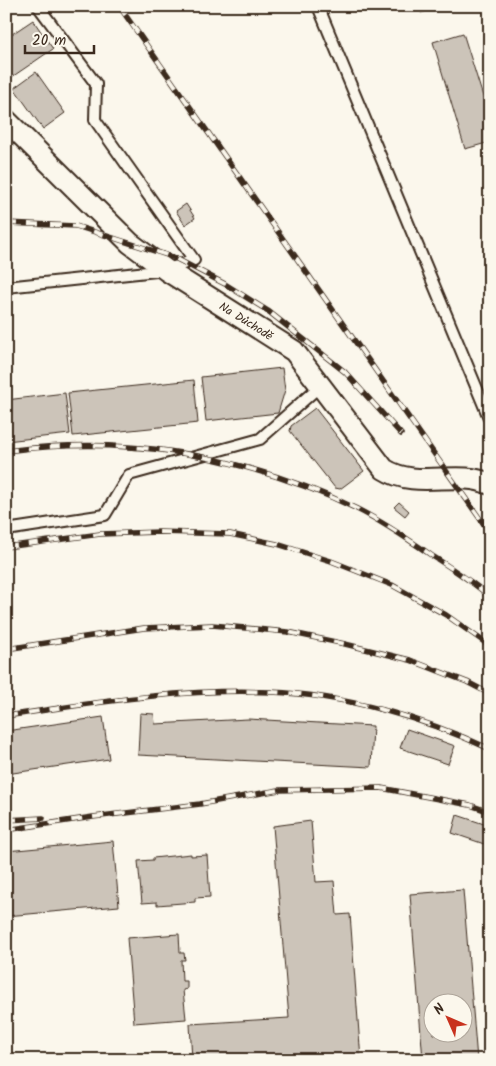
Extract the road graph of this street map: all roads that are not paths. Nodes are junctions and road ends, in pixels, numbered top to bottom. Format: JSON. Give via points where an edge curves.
{"nodes":[{"id":1,"x":38,"y":6,"type":"edge"},
{"id":2,"x":318,"y":6,"type":"edge"},
{"id":3,"x":6,"y":120,"type":"edge"},
{"id":4,"x":166,"y":270,"type":"junction"},
{"id":5,"x":6,"y":287,"type":"edge"},
{"id":6,"x":321,"y":385,"type":"junction"},
{"id":7,"x":490,"y":420,"type":"edge"},
{"id":8,"x":490,"y":484,"type":"edge"},
{"id":9,"x":6,"y":530,"type":"edge"}],
"edges":[{"from":1,"to":4,"type":"lane","via":[[96,84],[96,120],[194,260]]},
{"from":2,"to":7,"type":"lane"},
{"from":3,"to":4,"type":"street","name":"Na Důchodě","via":[[130,243]]},
{"from":4,"to":5,"type":"lane"},
{"from":4,"to":6,"type":"street","name":"Na Důchodě","via":[[294,352]]},
{"from":6,"to":8,"type":"street","name":"Na Důchodě","via":[[376,461],[390,473],[418,480],[473,479]]},
{"from":6,"to":9,"type":"lane","via":[[260,439],[129,475],[105,515]]}]}
